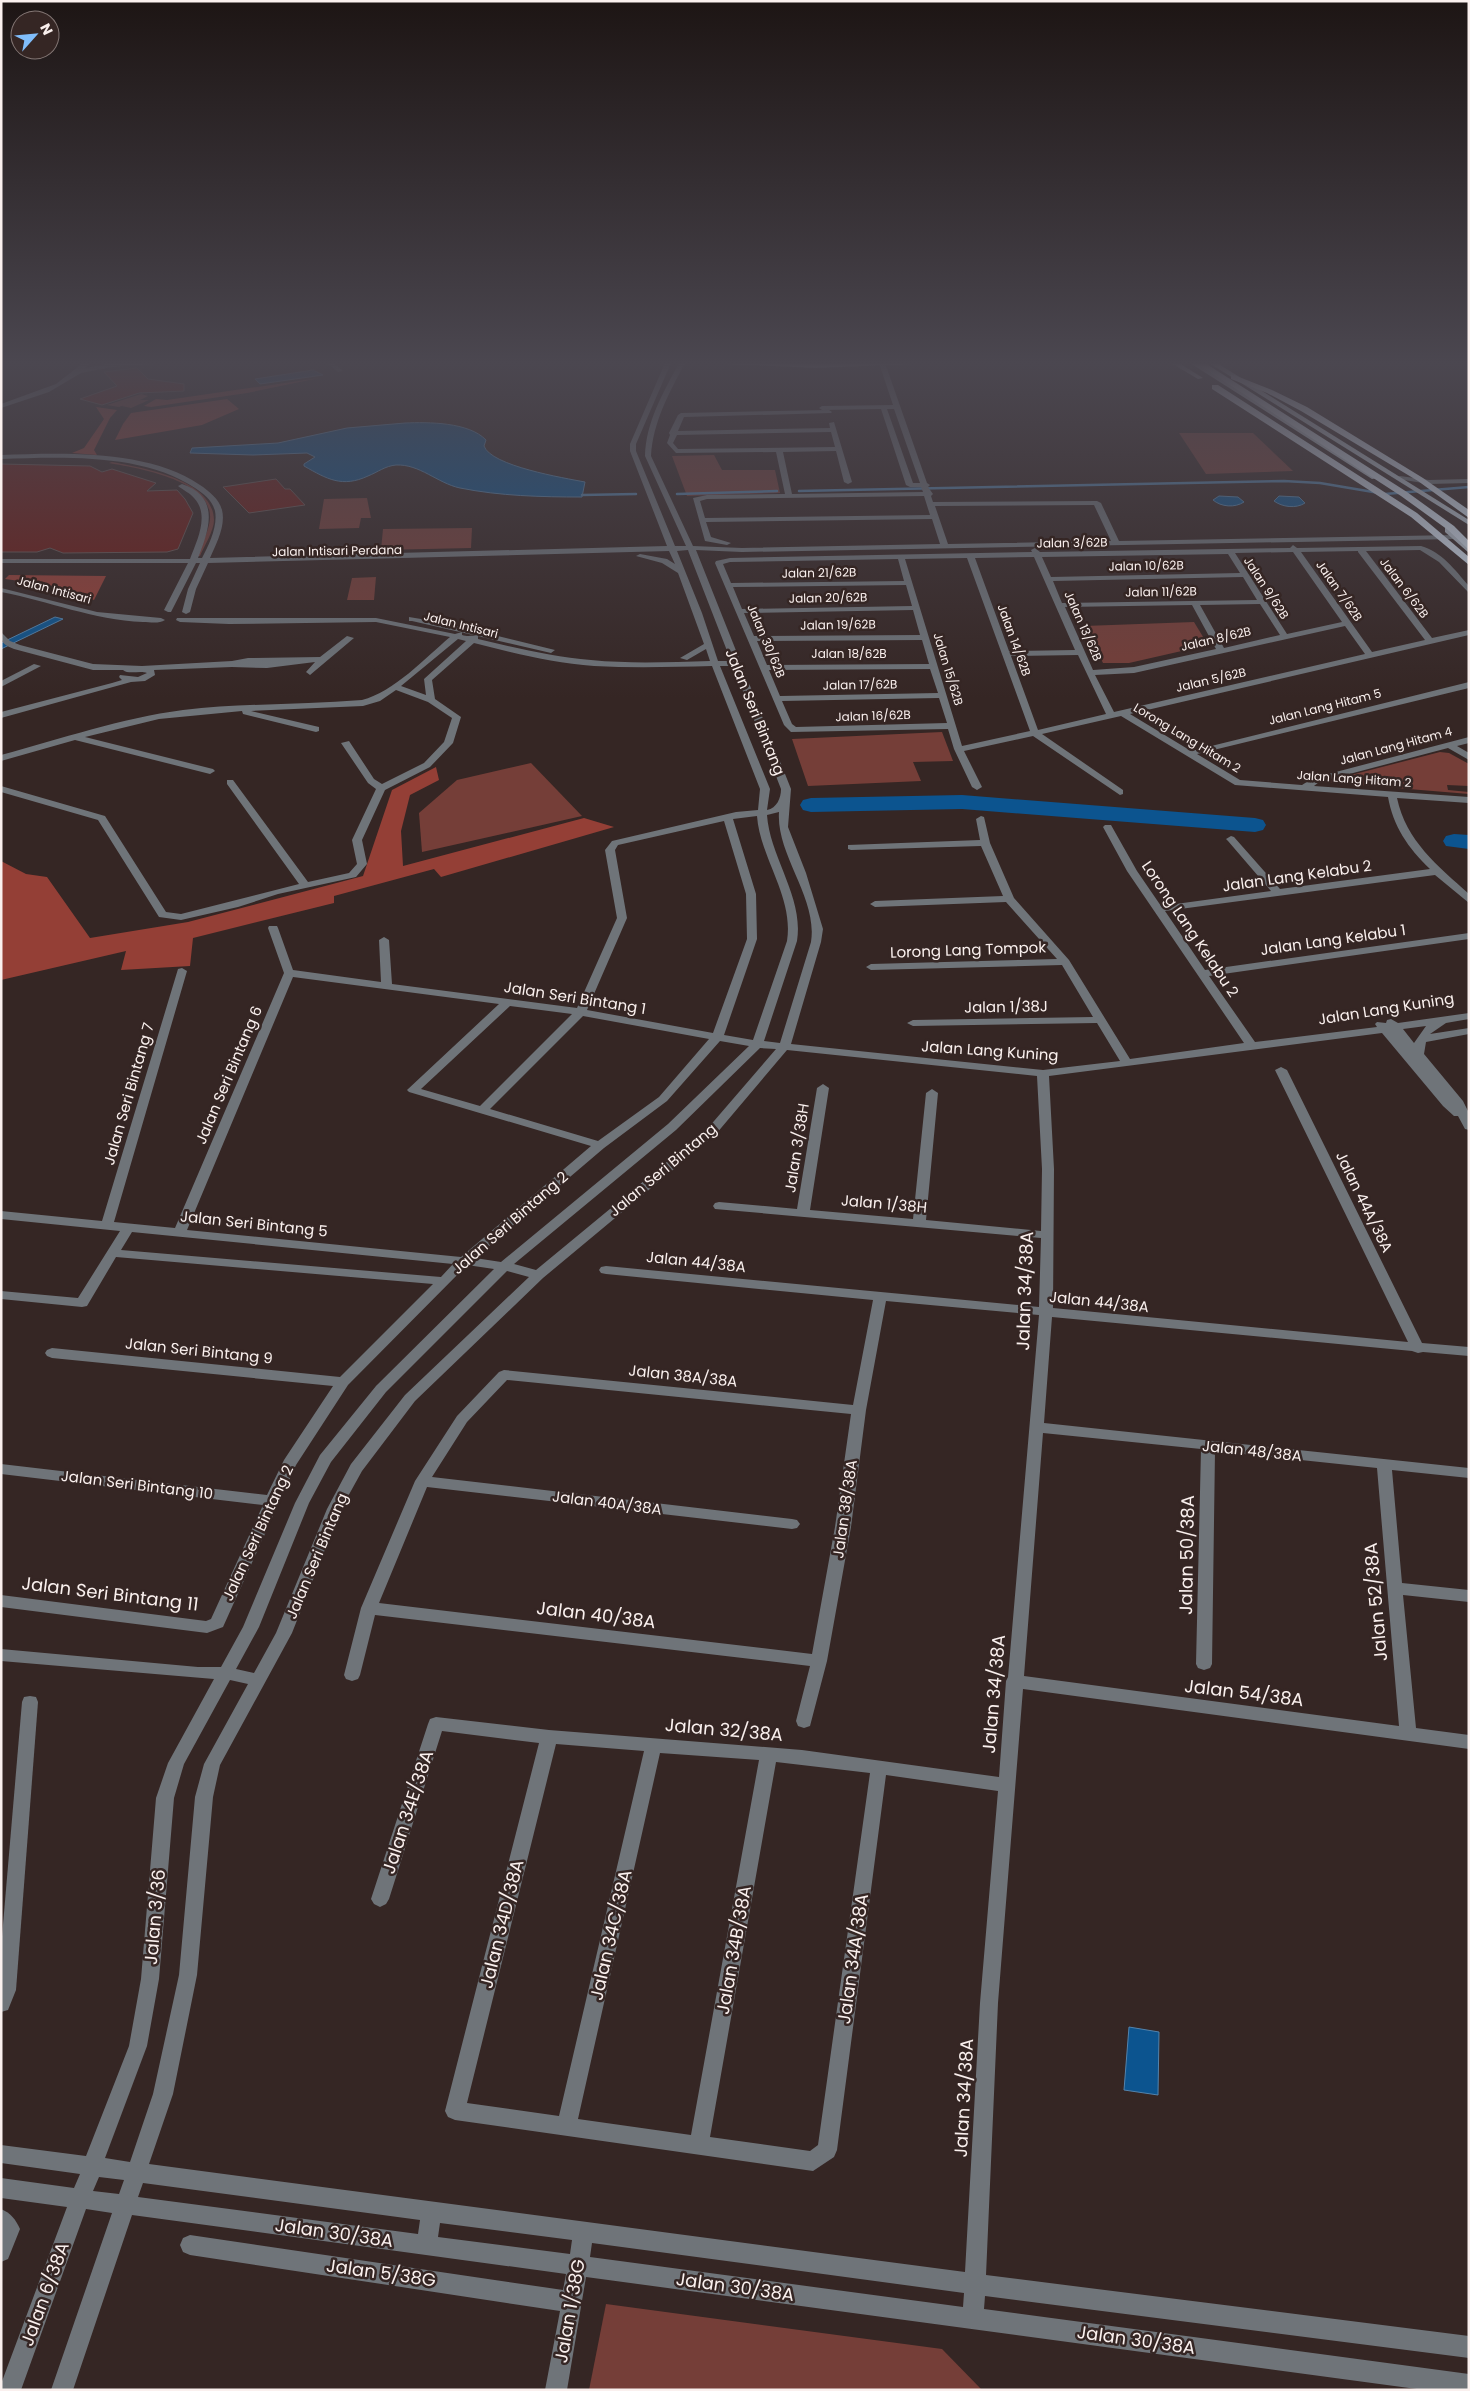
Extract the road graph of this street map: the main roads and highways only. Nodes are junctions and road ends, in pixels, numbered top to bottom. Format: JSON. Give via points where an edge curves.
{"nodes":[{"id":1,"x":1350,"y":475,"type":"edge"},
{"id":2,"x":1368,"y":475,"type":"edge"},
{"id":3,"x":1374,"y":475,"type":"edge"},
{"id":4,"x":1385,"y":475,"type":"edge"},
{"id":5,"x":1394,"y":475,"type":"edge"},
{"id":6,"x":1411,"y":475,"type":"edge"},
{"id":7,"x":1440,"y":504,"type":"junction"},
{"id":8,"x":1469,"y":515,"type":"edge"},
{"id":9,"x":1469,"y":523,"type":"edge"},
{"id":10,"x":1469,"y":530,"type":"edge"},
{"id":11,"x":1469,"y":537,"type":"edge"},
{"id":12,"x":1456,"y":538,"type":"junction"},
{"id":13,"x":1469,"y":546,"type":"edge"},
{"id":14,"x":1469,"y":551,"type":"edge"},
{"id":15,"x":1469,"y":562,"type":"edge"}],
"edges":[{"from":1,"to":15,"type":"highway","via":[[1414,515]]},
{"from":2,"to":12,"type":"main road","via":[[1438,520]]},
{"from":3,"to":13,"type":"highway","via":[[1451,528]]},
{"from":4,"to":10,"type":"highway"},
{"from":5,"to":7,"type":"main road"},
{"from":6,"to":8,"type":"highway"},
{"from":7,"to":9,"type":"main road"},
{"from":7,"to":10,"type":"main road"},
{"from":11,"to":12,"type":"main road"},
{"from":12,"to":14,"type":"main road"}]}
